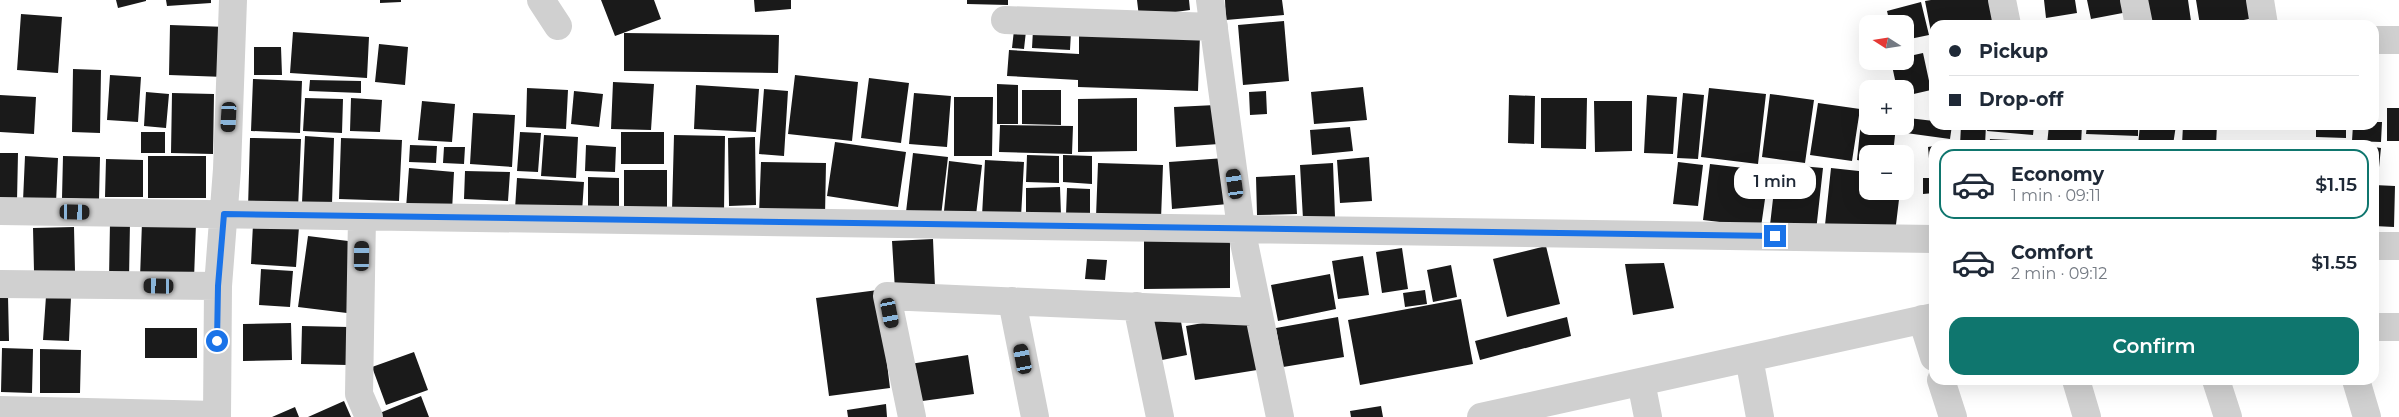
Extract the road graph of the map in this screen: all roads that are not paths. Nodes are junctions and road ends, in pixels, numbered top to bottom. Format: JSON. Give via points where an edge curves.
{"nodes":[{"id":1,"x":233,"y":0,"type":"edge"},
{"id":2,"x":541,"y":0,"type":"edge"},
{"id":3,"x":1210,"y":0,"type":"edge"},
{"id":4,"x":2002,"y":0,"type":"edge"},
{"id":5,"x":2134,"y":0,"type":"edge"},
{"id":6,"x":2260,"y":0,"type":"edge"},
{"id":7,"x":1005,"y":20,"type":"dead end"},
{"id":8,"x":2006,"y":20,"type":"edge"},
{"id":9,"x":2138,"y":20,"type":"edge"},
{"id":10,"x":2263,"y":20,"type":"edge"},
{"id":11,"x":558,"y":26,"type":"dead end"},
{"id":12,"x":1214,"y":27,"type":"junction"},
{"id":13,"x":2379,"y":40,"type":"edge"},
{"id":14,"x":2399,"y":40,"type":"edge"},
{"id":15,"x":0,"y":211,"type":"edge"},
{"id":16,"x":224,"y":214,"type":"junction"},
{"id":17,"x":362,"y":217,"type":"junction"},
{"id":18,"x":1240,"y":228,"type":"junction"},
{"id":19,"x":1929,"y":239,"type":"edge"},
{"id":20,"x":2379,"y":246,"type":"edge"},
{"id":21,"x":2399,"y":246,"type":"edge"},
{"id":22,"x":0,"y":284,"type":"edge"},
{"id":23,"x":218,"y":286,"type":"junction"},
{"id":24,"x":1012,"y":301,"type":"junction"},
{"id":25,"x":1137,"y":306,"type":"junction"},
{"id":26,"x":1258,"y":312,"type":"junction"},
{"id":27,"x":1928,"y":318,"type":"edge"},
{"id":28,"x":2379,"y":327,"type":"edge"},
{"id":29,"x":2399,"y":327,"type":"edge"},
{"id":30,"x":1749,"y":358,"type":"junction"},
{"id":31,"x":1641,"y":382,"type":"junction"},
{"id":32,"x":1943,"y":385,"type":"edge"},
{"id":33,"x":2077,"y":385,"type":"edge"},
{"id":34,"x":2218,"y":385,"type":"edge"},
{"id":35,"x":2357,"y":385,"type":"edge"},
{"id":36,"x":0,"y":410,"type":"edge"},
{"id":37,"x":1532,"y":411,"type":"edge"},
{"id":38,"x":78,"y":414,"type":"edge"},
{"id":39,"x":216,"y":416,"type":"edge"},
{"id":40,"x":369,"y":417,"type":"edge"},
{"id":41,"x":912,"y":417,"type":"edge"},
{"id":42,"x":1035,"y":417,"type":"edge"},
{"id":43,"x":1160,"y":417,"type":"edge"},
{"id":44,"x":1280,"y":417,"type":"edge"},
{"id":45,"x":1481,"y":417,"type":"edge"},
{"id":46,"x":1648,"y":417,"type":"edge"},
{"id":47,"x":1760,"y":417,"type":"edge"},
{"id":48,"x":1953,"y":417,"type":"edge"},
{"id":49,"x":2087,"y":417,"type":"edge"},
{"id":50,"x":2228,"y":417,"type":"edge"},
{"id":51,"x":2367,"y":417,"type":"edge"}],
"edges":[{"from":1,"to":16,"type":"street"},
{"from":2,"to":11,"type":"street"},
{"from":3,"to":12,"type":"street"},
{"from":4,"to":8,"type":"street"},
{"from":5,"to":9,"type":"street"},
{"from":6,"to":10,"type":"street"},
{"from":7,"to":12,"type":"street"},
{"from":12,"to":18,"type":"street"},
{"from":13,"to":14,"type":"street"},
{"from":15,"to":16,"type":"street"},
{"from":16,"to":17,"type":"street"},
{"from":16,"to":23,"type":"street"},
{"from":17,"to":18,"type":"street"},
{"from":17,"to":40,"type":"street","via":[[360,394]]},
{"from":18,"to":19,"type":"street"},
{"from":18,"to":26,"type":"street"},
{"from":20,"to":21,"type":"street"},
{"from":22,"to":23,"type":"street"},
{"from":23,"to":39,"type":"street"},
{"from":24,"to":25,"type":"street"},
{"from":24,"to":41,"type":"street","via":[[887,296]]},
{"from":24,"to":42,"type":"street"},
{"from":25,"to":26,"type":"street"},
{"from":25,"to":43,"type":"street"},
{"from":26,"to":44,"type":"street"},
{"from":27,"to":30,"type":"street"},
{"from":28,"to":29,"type":"street"},
{"from":30,"to":31,"type":"street"},
{"from":30,"to":47,"type":"street"},
{"from":31,"to":37,"type":"street"},
{"from":31,"to":46,"type":"street"},
{"from":32,"to":48,"type":"street"},
{"from":33,"to":49,"type":"street"},
{"from":34,"to":50,"type":"street"},
{"from":35,"to":51,"type":"street"},
{"from":36,"to":38,"type":"street"},
{"from":37,"to":45,"type":"street"},
{"from":38,"to":39,"type":"street"}]}
